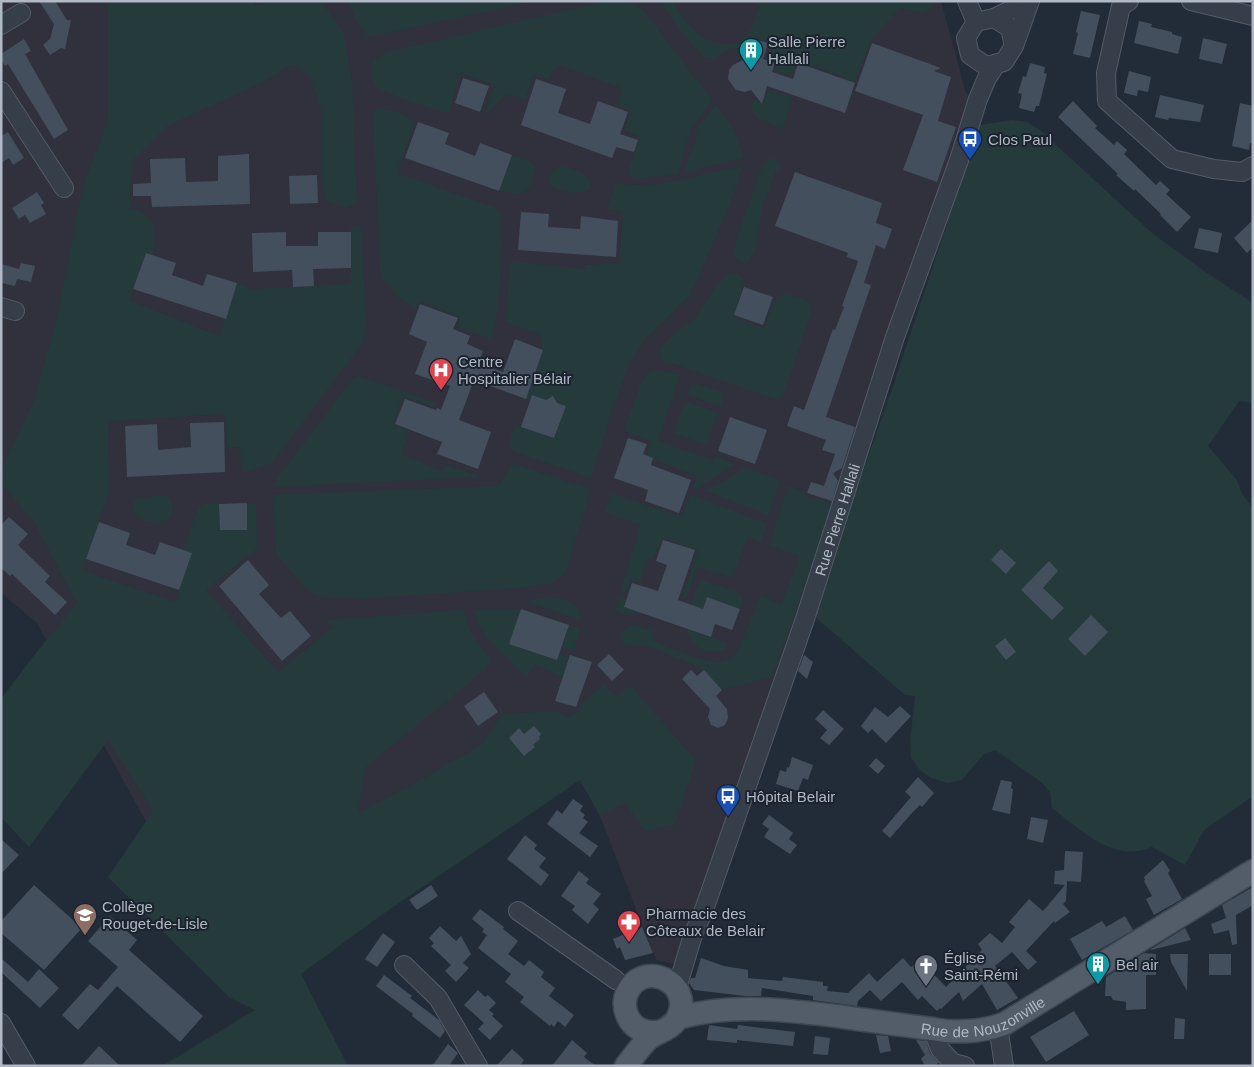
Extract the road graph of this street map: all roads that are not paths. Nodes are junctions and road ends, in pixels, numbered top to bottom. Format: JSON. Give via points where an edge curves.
{"nodes":[{"id":1,"x":966,"y":1,"type":"edge"},
{"id":2,"x":1030,"y":1,"type":"edge"},
{"id":3,"x":1129,"y":1,"type":"edge"},
{"id":4,"x":1191,"y":1,"type":"edge"},
{"id":5,"x":21,"y":13,"type":"dead end"},
{"id":6,"x":1253,"y":16,"type":"edge"},
{"id":7,"x":994,"y":18,"type":"junction"},
{"id":8,"x":976,"y":22,"type":"junction"},
{"id":9,"x":1,"y":25,"type":"edge"},
{"id":10,"x":1014,"y":46,"type":"junction"},
{"id":11,"x":970,"y":56,"type":"junction"},
{"id":12,"x":997,"y":63,"type":"junction"},
{"id":13,"x":1,"y":91,"type":"edge"},
{"id":14,"x":978,"y":99,"type":"junction"},
{"id":15,"x":6,"y":111,"type":"edge"},
{"id":16,"x":1253,"y":166,"type":"edge"},
{"id":17,"x":64,"y":188,"type":"dead end"},
{"id":18,"x":1253,"y":872,"type":"edge"},
{"id":19,"x":518,"y":911,"type":"dead end"},
{"id":20,"x":692,"y":938,"type":"junction"},
{"id":21,"x":404,"y":965,"type":"dead end"},
{"id":22,"x":636,"y":979,"type":"junction"},
{"id":23,"x":678,"y":991,"type":"junction"},
{"id":24,"x":796,"y":1011,"type":"junction"},
{"id":25,"x":678,"y":1018,"type":"junction"},
{"id":26,"x":1,"y":1023,"type":"edge"},
{"id":27,"x":633,"y":1024,"type":"junction"},
{"id":28,"x":998,"y":1026,"type":"junction"},
{"id":29,"x":932,"y":1029,"type":"junction"},
{"id":30,"x":656,"y":1032,"type":"junction"},
{"id":31,"x":956,"y":1065,"type":"edge"},
{"id":32,"x":26,"y":1066,"type":"edge"},
{"id":33,"x":478,"y":1066,"type":"edge"},
{"id":34,"x":624,"y":1066,"type":"edge"},
{"id":35,"x":1004,"y":1066,"type":"edge"}],
"edges":[{"from":1,"to":8,"type":"street"},
{"from":2,"to":7,"type":"street"},
{"from":2,"to":10,"type":"street"},
{"from":3,"to":16,"type":"street","via":[[1121,6],[1106,73],[1107,101],[1172,159],[1242,172]]},
{"from":4,"to":6,"type":"street"},
{"from":5,"to":9,"type":"street"},
{"from":7,"to":8,"type":"street"},
{"from":7,"to":10,"type":"street","via":[[1010,28]]},
{"from":8,"to":11,"type":"street","via":[[966,38]]},
{"from":10,"to":12,"type":"street","via":[[1004,62]]},
{"from":11,"to":12,"type":"street","via":[[986,66]]},
{"from":11,"to":14,"type":"street","name":"Rue Pierre Hallali","via":[[978,74]]},
{"from":12,"to":14,"type":"street","name":"Rue Pierre Hallali"},
{"from":13,"to":15,"type":"street"},
{"from":14,"to":20,"type":"street","name":"Rue Pierre Hallali","via":[[895,337],[805,619]]},
{"from":15,"to":17,"type":"street"},
{"from":18,"to":28,"type":"main road","name":"Rue de Nouzonville"},
{"from":19,"to":22,"type":"street"},
{"from":20,"to":22,"type":"street","name":"Rue Pierre Hallali","via":[[664,972]]},
{"from":20,"to":23,"type":"street","name":"Rue Pierre Hallali"},
{"from":21,"to":33,"type":"street","via":[[438,998]]},
{"from":22,"to":23,"type":"main road","via":[[662,977]]},
{"from":22,"to":27,"type":"main road","name":"Rue de Nouzonville","via":[[627,992],[625,1002],[625,1010]]},
{"from":23,"to":24,"type":"main road","via":[[700,1000]]},
{"from":23,"to":25,"type":"main road","via":[[682,1007]]},
{"from":24,"to":25,"type":"main road","name":"Rue de Nouzonville","via":[[727,1009]]},
{"from":24,"to":29,"type":"main road","name":"Rue de Nouzonville"},
{"from":25,"to":30,"type":"main road","name":"Rue de Nouzonville","via":[[665,1030]]},
{"from":26,"to":32,"type":"street"},
{"from":27,"to":30,"type":"main road","via":[[645,1031]]},
{"from":27,"to":34,"type":"main road","name":"Rue de Nouzonville","via":[[633,1041]]},
{"from":28,"to":29,"type":"main road","name":"Rue de Nouzonville","via":[[969,1032]]},
{"from":28,"to":35,"type":"street"},
{"from":29,"to":31,"type":"street","via":[[940,1049]]},
{"from":30,"to":34,"type":"main road","name":"Rue de Nouzonville"}]}
